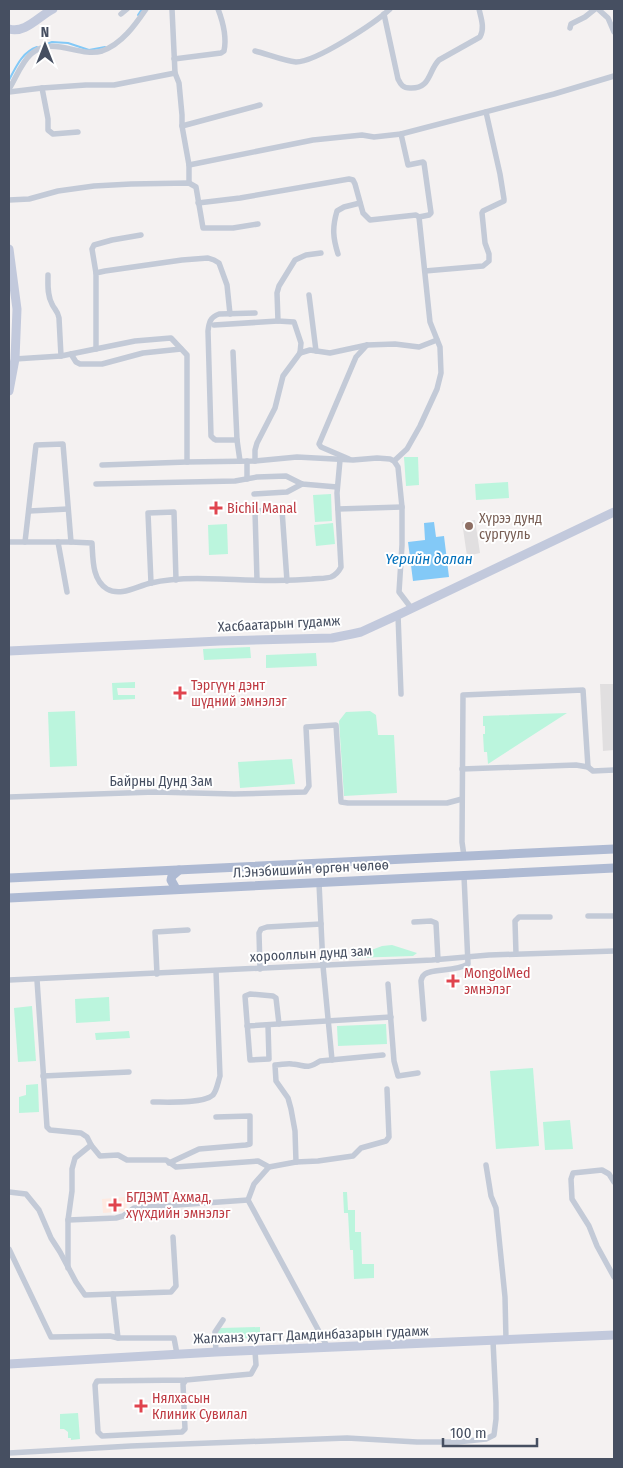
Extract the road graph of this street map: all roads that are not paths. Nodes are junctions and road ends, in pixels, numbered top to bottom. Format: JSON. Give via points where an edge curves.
{"nodes":[{"id":1,"x":50,"y":9,"type":"edge"},
{"id":2,"x":127,"y":9,"type":"edge"},
{"id":3,"x":146,"y":9,"type":"edge"},
{"id":4,"x":172,"y":9,"type":"edge"},
{"id":5,"x":218,"y":9,"type":"edge"},
{"id":6,"x":390,"y":9,"type":"edge"},
{"id":7,"x":479,"y":9,"type":"edge"},
{"id":8,"x":597,"y":9,"type":"edge"},
{"id":9,"x":121,"y":14,"type":"dead end"},
{"id":10,"x":384,"y":14,"type":"junction"},
{"id":11,"x":570,"y":28,"type":"dead end"},
{"id":12,"x":9,"y":29,"type":"edge"},
{"id":13,"x":613,"y":29,"type":"edge"},
{"id":14,"x":255,"y":51,"type":"dead end"},
{"id":15,"x":174,"y":59,"type":"junction"},
{"id":16,"x":175,"y":73,"type":"junction"},
{"id":17,"x":614,"y":76,"type":"edge"},
{"id":18,"x":42,"y":88,"type":"junction"},
{"id":19,"x":9,"y":91,"type":"edge"},
{"id":20,"x":260,"y":105,"type":"dead end"},
{"id":21,"x":486,"y":112,"type":"junction"},
{"id":22,"x":182,"y":126,"type":"junction"},
{"id":23,"x":78,"y":132,"type":"dead end"},
{"id":24,"x":401,"y":134,"type":"junction"},
{"id":25,"x":189,"y":165,"type":"junction"},
{"id":26,"x":189,"y":183,"type":"junction"},
{"id":27,"x":9,"y":200,"type":"edge"},
{"id":28,"x":198,"y":203,"type":"junction"},
{"id":29,"x":360,"y":203,"type":"junction"},
{"id":30,"x":419,"y":217,"type":"junction"},
{"id":31,"x":258,"y":224,"type":"dead end"},
{"id":32,"x":141,"y":235,"type":"dead end"},
{"id":33,"x":9,"y":249,"type":"edge"},
{"id":34,"x":322,"y":253,"type":"dead end"},
{"id":35,"x":338,"y":254,"type":"dead end"},
{"id":36,"x":425,"y":271,"type":"junction"},
{"id":37,"x":96,"y":274,"type":"junction"},
{"id":38,"x":48,"y":275,"type":"dead end"},
{"id":39,"x":11,"y":287,"type":"edge"},
{"id":40,"x":310,"y":295,"type":"dead end"},
{"id":41,"x":255,"y":313,"type":"dead end"},
{"id":42,"x":230,"y":314,"type":"junction"},
{"id":43,"x":278,"y":321,"type":"junction"},
{"id":44,"x":214,"y":325,"type":"dead end"},
{"id":45,"x":12,"y":340,"type":"edge"},
{"id":46,"x":437,"y":340,"type":"junction"},
{"id":47,"x":367,"y":345,"type":"junction"},
{"id":48,"x":96,"y":348,"type":"junction"},
{"id":49,"x":181,"y":349,"type":"junction"},
{"id":50,"x":316,"y":351,"type":"junction"},
{"id":51,"x":233,"y":352,"type":"dead end"},
{"id":52,"x":300,"y":353,"type":"junction"},
{"id":53,"x":71,"y":354,"type":"junction"},
{"id":54,"x":60,"y":356,"type":"junction"},
{"id":55,"x":15,"y":359,"type":"junction"},
{"id":56,"x":10,"y":381,"type":"edge"},
{"id":57,"x":9,"y":391,"type":"edge"},
{"id":58,"x":237,"y":440,"type":"junction"},
{"id":59,"x":340,"y":460,"type":"junction"},
{"id":60,"x":353,"y":460,"type":"junction"},
{"id":61,"x":240,"y":461,"type":"junction"},
{"id":62,"x":247,"y":461,"type":"junction"},
{"id":63,"x":256,"y":461,"type":"junction"},
{"id":64,"x":394,"y":461,"type":"junction"},
{"id":65,"x":187,"y":462,"type":"junction"},
{"id":66,"x":102,"y":465,"type":"dead end"},
{"id":67,"x":247,"y":479,"type":"junction"},
{"id":68,"x":96,"y":484,"type":"dead end"},
{"id":69,"x":302,"y":484,"type":"junction"},
{"id":70,"x":337,"y":487,"type":"junction"},
{"id":71,"x":254,"y":494,"type":"dead end"},
{"id":72,"x":402,"y":507,"type":"junction"},
{"id":73,"x":68,"y":509,"type":"junction"},
{"id":74,"x":338,"y":509,"type":"junction"},
{"id":75,"x":29,"y":511,"type":"junction"},
{"id":76,"x":614,"y":512,"type":"edge"},
{"id":77,"x":9,"y":542,"type":"edge"},
{"id":78,"x":25,"y":542,"type":"junction"},
{"id":79,"x":58,"y":542,"type":"junction"},
{"id":80,"x":71,"y":542,"type":"junction"},
{"id":81,"x":176,"y":580,"type":"junction"},
{"id":82,"x":257,"y":580,"type":"junction"},
{"id":83,"x":286,"y":580,"type":"junction"},
{"id":84,"x":151,"y":583,"type":"junction"},
{"id":85,"x":67,"y":592,"type":"dead end"},
{"id":86,"x":412,"y":609,"type":"junction"},
{"id":87,"x":398,"y":615,"type":"junction"},
{"id":88,"x":9,"y":651,"type":"edge"},
{"id":89,"x":400,"y":694,"type":"dead end"},
{"id":90,"x":588,"y":767,"type":"junction"},
{"id":91,"x":462,"y":769,"type":"junction"},
{"id":92,"x":614,"y":770,"type":"edge"},
{"id":93,"x":9,"y":797,"type":"edge"},
{"id":94,"x":462,"y":799,"type":"junction"},
{"id":95,"x":597,"y":850,"type":"junction"},
{"id":96,"x":614,"y":850,"type":"edge"},
{"id":97,"x":464,"y":856,"type":"junction"},
{"id":98,"x":614,"y":868,"type":"edge"},
{"id":99,"x":598,"y":869,"type":"junction"},
{"id":100,"x":178,"y":870,"type":"junction"},
{"id":101,"x":464,"y":876,"type":"junction"},
{"id":102,"x":9,"y":878,"type":"edge"},
{"id":103,"x":319,"y":883,"type":"junction"},
{"id":104,"x":176,"y":889,"type":"junction"},
{"id":105,"x":9,"y":898,"type":"edge"},
{"id":106,"x":550,"y":916,"type":"dead end"},
{"id":107,"x":588,"y":916,"type":"dead end"},
{"id":108,"x":614,"y":916,"type":"edge"},
{"id":109,"x":414,"y":922,"type":"dead end"},
{"id":110,"x":321,"y":924,"type":"junction"},
{"id":111,"x":188,"y":930,"type":"dead end"},
{"id":112,"x":614,"y":950,"type":"edge"},
{"id":113,"x":516,"y":954,"type":"junction"},
{"id":114,"x":469,"y":958,"type":"junction"},
{"id":115,"x":438,"y":960,"type":"junction"},
{"id":116,"x":323,"y":966,"type":"junction"},
{"id":117,"x":260,"y":969,"type":"junction"},
{"id":118,"x":216,"y":971,"type":"junction"},
{"id":119,"x":156,"y":974,"type":"junction"},
{"id":120,"x":9,"y":980,"type":"edge"},
{"id":121,"x":36,"y":980,"type":"junction"},
{"id":122,"x":388,"y":984,"type":"dead end"},
{"id":123,"x":391,"y":1017,"type":"junction"},
{"id":124,"x":424,"y":1019,"type":"dead end"},
{"id":125,"x":329,"y":1021,"type":"junction"},
{"id":126,"x":279,"y":1024,"type":"junction"},
{"id":127,"x":268,"y":1025,"type":"junction"},
{"id":128,"x":247,"y":1026,"type":"junction"},
{"id":129,"x":383,"y":1056,"type":"dead end"},
{"id":130,"x":332,"y":1060,"type":"junction"},
{"id":131,"x":129,"y":1072,"type":"dead end"},
{"id":132,"x":418,"y":1073,"type":"dead end"},
{"id":133,"x":43,"y":1076,"type":"junction"},
{"id":134,"x":387,"y":1089,"type":"dead end"},
{"id":135,"x":153,"y":1102,"type":"dead end"},
{"id":136,"x":216,"y":1117,"type":"dead end"},
{"id":137,"x":90,"y":1145,"type":"junction"},
{"id":138,"x":296,"y":1162,"type":"junction"},
{"id":139,"x":169,"y":1163,"type":"junction"},
{"id":140,"x":486,"y":1165,"type":"dead end"},
{"id":141,"x":269,"y":1167,"type":"junction"},
{"id":142,"x":614,"y":1182,"type":"edge"},
{"id":143,"x":9,"y":1192,"type":"edge"},
{"id":144,"x":248,"y":1200,"type":"junction"},
{"id":145,"x":68,"y":1220,"type":"junction"},
{"id":146,"x":173,"y":1237,"type":"dead end"},
{"id":147,"x":9,"y":1249,"type":"edge"},
{"id":148,"x":68,"y":1268,"type":"junction"},
{"id":149,"x":614,"y":1277,"type":"edge"},
{"id":150,"x":113,"y":1294,"type":"junction"},
{"id":151,"x":223,"y":1320,"type":"dead end"},
{"id":152,"x":614,"y":1335,"type":"edge"},
{"id":153,"x":118,"y":1338,"type":"junction"},
{"id":154,"x":493,"y":1340,"type":"junction"},
{"id":155,"x":506,"y":1340,"type":"junction"},
{"id":156,"x":328,"y":1348,"type":"junction"},
{"id":157,"x":255,"y":1351,"type":"junction"},
{"id":158,"x":216,"y":1352,"type":"junction"},
{"id":159,"x":176,"y":1354,"type":"junction"},
{"id":160,"x":9,"y":1364,"type":"edge"},
{"id":161,"x":186,"y":1380,"type":"junction"},
{"id":162,"x":9,"y":1453,"type":"edge"}],
"edges":[{"from":1,"to":12,"type":"street","via":[[23,29]]},
{"from":2,"to":9,"type":"street"},
{"from":3,"to":19,"type":"street","via":[[118,43],[102,51],[88,53],[54,45],[32,52]]},
{"from":4,"to":15,"type":"street"},
{"from":5,"to":15,"type":"street","via":[[224,26],[224,51]]},
{"from":6,"to":10,"type":"street"},
{"from":7,"to":10,"type":"street","via":[[480,37],[439,60],[426,83],[414,88],[401,86],[398,79]]},
{"from":8,"to":11,"type":"street","via":[[571,24]]},
{"from":8,"to":13,"type":"street","via":[[608,18]]},
{"from":10,"to":14,"type":"street","via":[[335,47],[306,60],[295,62]]},
{"from":15,"to":16,"type":"street"},
{"from":16,"to":18,"type":"street","via":[[114,85]]},
{"from":16,"to":22,"type":"street","via":[[179,83]]},
{"from":17,"to":21,"type":"street"},
{"from":18,"to":19,"type":"street"},
{"from":18,"to":23,"type":"street","via":[[48,130],[54,134]]},
{"from":20,"to":22,"type":"street"},
{"from":21,"to":24,"type":"street"},
{"from":21,"to":36,"type":"street","via":[[504,199],[482,212],[489,261],[484,266]]},
{"from":22,"to":25,"type":"street"},
{"from":24,"to":25,"type":"street","via":[[313,140]]},
{"from":24,"to":30,"type":"street","via":[[408,165],[424,163],[431,214]]},
{"from":25,"to":26,"type":"street"},
{"from":26,"to":27,"type":"street","via":[[94,186]]},
{"from":26,"to":28,"type":"street","via":[[196,187]]},
{"from":28,"to":29,"type":"street","via":[[349,179],[355,184]]},
{"from":28,"to":31,"type":"street","via":[[203,228]]},
{"from":29,"to":30,"type":"street","via":[[370,220]]},
{"from":29,"to":35,"type":"street","via":[[336,211],[332,227]]},
{"from":30,"to":36,"type":"street"},
{"from":32,"to":37,"type":"street","via":[[94,245]]},
{"from":33,"to":39,"type":"street"},
{"from":34,"to":43,"type":"street","via":[[295,260],[277,293]]},
{"from":36,"to":46,"type":"street","via":[[430,322]]},
{"from":37,"to":42,"type":"street","via":[[208,258],[219,263],[227,285]]},
{"from":37,"to":48,"type":"street"},
{"from":38,"to":54,"type":"street","via":[[50,298],[59,318]]},
{"from":39,"to":45,"type":"street","via":[[17,309]]},
{"from":40,"to":50,"type":"street"},
{"from":41,"to":42,"type":"street"},
{"from":42,"to":58,"type":"street","via":[[214,316],[208,331],[211,436],[216,440]]},
{"from":43,"to":44,"type":"street"},
{"from":43,"to":52,"type":"street","via":[[294,322],[301,343]]},
{"from":45,"to":55,"type":"street"},
{"from":46,"to":47,"type":"street","via":[[420,346]]},
{"from":46,"to":64,"type":"street","via":[[441,352],[437,389],[407,449]]},
{"from":47,"to":50,"type":"street","via":[[330,353]]},
{"from":47,"to":60,"type":"street","via":[[354,362],[319,444]]},
{"from":48,"to":49,"type":"street","via":[[171,338]]},
{"from":48,"to":53,"type":"street"},
{"from":49,"to":53,"type":"street","via":[[143,353],[102,364],[80,364]]},
{"from":49,"to":65,"type":"street","via":[[187,356]]},
{"from":50,"to":52,"type":"street"},
{"from":51,"to":58,"type":"street"},
{"from":52,"to":63,"type":"street","via":[[283,376],[275,408],[257,443]]},
{"from":53,"to":54,"type":"street"},
{"from":54,"to":55,"type":"street"},
{"from":55,"to":56,"type":"street"},
{"from":56,"to":57,"type":"street"},
{"from":58,"to":61,"type":"street"},
{"from":59,"to":60,"type":"street"},
{"from":59,"to":63,"type":"street","via":[[297,457]]},
{"from":59,"to":70,"type":"street"},
{"from":60,"to":64,"type":"street","via":[[376,458]]},
{"from":61,"to":62,"type":"street"},
{"from":61,"to":65,"type":"street"},
{"from":62,"to":63,"type":"street"},
{"from":62,"to":67,"type":"street"},
{"from":64,"to":72,"type":"street","via":[[398,467]]},
{"from":65,"to":66,"type":"street"},
{"from":67,"to":68,"type":"street"},
{"from":67,"to":69,"type":"street","via":[[286,476]]},
{"from":69,"to":70,"type":"street"},
{"from":69,"to":71,"type":"street","via":[[287,492]]},
{"from":70,"to":74,"type":"street"},
{"from":72,"to":74,"type":"street"},
{"from":72,"to":86,"type":"street","via":[[400,592]]},
{"from":73,"to":75,"type":"street"},
{"from":73,"to":75,"type":"street","via":[[63,444],[36,444]]},
{"from":73,"to":80,"type":"street"},
{"from":74,"to":83,"type":"street","via":[[342,559],[338,572],[330,577]]},
{"from":75,"to":78,"type":"street"},
{"from":76,"to":86,"type":"street","name":"Хасбаатарын гудамж"},
{"from":77,"to":78,"type":"street"},
{"from":78,"to":79,"type":"street"},
{"from":79,"to":80,"type":"street"},
{"from":79,"to":85,"type":"street"},
{"from":80,"to":84,"type":"street","via":[[92,544],[94,571],[108,590],[120,592]]},
{"from":81,"to":82,"type":"street"},
{"from":81,"to":84,"type":"street"},
{"from":81,"to":84,"type":"street","via":[[174,512],[148,513]]},
{"from":82,"to":83,"type":"street"},
{"from":82,"to":83,"type":"street","via":[[255,510],[282,510]]},
{"from":86,"to":87,"type":"street","name":"Хасбаатарын гудамж"},
{"from":87,"to":88,"type":"street","name":"Хасбаатарын гудамж","via":[[361,632],[332,638]]},
{"from":87,"to":89,"type":"street"},
{"from":90,"to":91,"type":"street"},
{"from":90,"to":91,"type":"street","via":[[583,690],[462,695]]},
{"from":90,"to":92,"type":"street","via":[[593,771]]},
{"from":91,"to":94,"type":"street"},
{"from":93,"to":94,"type":"street","name":"Байрны Дунд Зам","via":[[155,792],[305,792],[309,786],[306,727],[336,725],[342,802],[447,802]]},
{"from":94,"to":97,"type":"street"},
{"from":95,"to":96,"type":"main road","name":"Л.Энэбишийн өргөн чөлөө"},
{"from":95,"to":97,"type":"main road","name":"Л.Энэбишийн өргөн чөлөө"},
{"from":95,"to":99,"type":"main road"},
{"from":97,"to":100,"type":"main road","name":"Л.Энэбишийн өргөн чөлөө"},
{"from":98,"to":99,"type":"main road","name":"Л.Энэбишийн өргөн чөлөө"},
{"from":99,"to":101,"type":"main road","name":"Л.Энэбишийн өргөн чөлөө"},
{"from":100,"to":102,"type":"main road","name":"Л.Энэбишийн өргөн чөлөө"},
{"from":100,"to":104,"type":"main road","via":[[171,880]]},
{"from":101,"to":103,"type":"main road","name":"Л.Энэбишийн өргөн чөлөө"},
{"from":101,"to":114,"type":"street"},
{"from":103,"to":104,"type":"main road","name":"Л.Энэбишийн өргөн чөлөө"},
{"from":103,"to":110,"type":"street"},
{"from":104,"to":105,"type":"main road","name":"Л.Энэбишийн өргөн чөлөө"},
{"from":106,"to":113,"type":"street","via":[[519,917],[515,921]]},
{"from":107,"to":108,"type":"street"},
{"from":109,"to":115,"type":"street","via":[[436,923]]},
{"from":110,"to":116,"type":"street"},
{"from":110,"to":117,"type":"street","via":[[261,929]]},
{"from":111,"to":119,"type":"street","via":[[154,932]]},
{"from":112,"to":113,"type":"street","name":"хорооллын дунд зам"},
{"from":113,"to":114,"type":"street","name":"хорооллын дунд зам"},
{"from":114,"to":115,"type":"street","name":"хорооллын дунд зам"},
{"from":114,"to":124,"type":"street","via":[[467,965],[427,972],[423,976]]},
{"from":115,"to":116,"type":"street","name":"хорооллын дунд зам"},
{"from":116,"to":117,"type":"street","name":"хорооллын дунд зам"},
{"from":116,"to":125,"type":"street"},
{"from":117,"to":118,"type":"street","name":"хорооллын дунд зам"},
{"from":118,"to":119,"type":"street","name":"хорооллын дунд зам"},
{"from":118,"to":135,"type":"street","via":[[220,1076],[216,1090],[212,1096],[200,1100]]},
{"from":119,"to":121,"type":"street","name":"хорооллын дунд зам"},
{"from":120,"to":121,"type":"street","name":"хорооллын дунд зам"},
{"from":121,"to":133,"type":"street"},
{"from":122,"to":123,"type":"street"},
{"from":123,"to":125,"type":"street"},
{"from":123,"to":132,"type":"street","via":[[398,1076]]},
{"from":125,"to":126,"type":"street"},
{"from":125,"to":130,"type":"street"},
{"from":126,"to":127,"type":"street"},
{"from":126,"to":128,"type":"street","via":[[276,998],[250,994],[245,996]]},
{"from":127,"to":128,"type":"street"},
{"from":127,"to":128,"type":"street","via":[[269,1059],[250,1060]]},
{"from":129,"to":130,"type":"street"},
{"from":130,"to":138,"type":"street","via":[[303,1067],[275,1065],[276,1081],[288,1098],[291,1109]]},
{"from":131,"to":133,"type":"street"},
{"from":133,"to":137,"type":"street","via":[[47,1129],[81,1133]]},
{"from":134,"to":138,"type":"street","via":[[386,1141],[361,1148],[353,1156]]},
{"from":136,"to":139,"type":"street","via":[[250,1116],[250,1144],[199,1149]]},
{"from":137,"to":139,"type":"street","via":[[100,1156],[166,1160]]},
{"from":137,"to":145,"type":"street","via":[[75,1158],[73,1164]]},
{"from":138,"to":141,"type":"street"},
{"from":139,"to":141,"type":"street","via":[[176,1167],[258,1161]]},
{"from":140,"to":155,"type":"street","via":[[496,1208]]},
{"from":141,"to":144,"type":"street","via":[[254,1184]]},
{"from":142,"to":149,"type":"street","via":[[602,1170],[572,1173],[570,1179],[572,1199]]},
{"from":143,"to":148,"type":"street","via":[[26,1194],[39,1210]]},
{"from":144,"to":145,"type":"street","via":[[134,1208],[116,1218]]},
{"from":144,"to":156,"type":"street"},
{"from":145,"to":148,"type":"street"},
{"from":146,"to":150,"type":"street","via":[[176,1286],[171,1292]]},
{"from":147,"to":153,"type":"street","via":[[51,1337]]},
{"from":148,"to":150,"type":"street","via":[[85,1295]]},
{"from":150,"to":153,"type":"street"},
{"from":151,"to":158,"type":"street","via":[[215,1332]]},
{"from":152,"to":155,"type":"street","name":"Жалханз хутагт Дамдинбазарын гудамж"},
{"from":153,"to":159,"type":"street","via":[[174,1338]]},
{"from":154,"to":155,"type":"street","name":"Жалханз хутагт Дамдинбазарын гудамж"},
{"from":154,"to":156,"type":"street","name":"Жалханз хутагт Дамдинбазарын гудамж"},
{"from":154,"to":162,"type":"street","via":[[496,1419],[494,1435],[486,1439],[417,1442],[347,1438]]},
{"from":156,"to":157,"type":"street","name":"Жалханз хутагт Дамдинбазарын гудамж"},
{"from":157,"to":158,"type":"street","name":"Жалханз хутагт Дамдинбазарын гудамж"},
{"from":157,"to":161,"type":"street","via":[[256,1365],[251,1374]]},
{"from":158,"to":159,"type":"street","name":"Жалханз хутагт Дамдинбазарын гудамж"},
{"from":159,"to":160,"type":"street","name":"Жалханз хутагт Дамдинбазарын гудамж"},
{"from":161,"to":161,"type":"street","via":[[97,1381],[98,1432],[102,1436],[182,1432],[185,1429],[183,1384]]}]}
